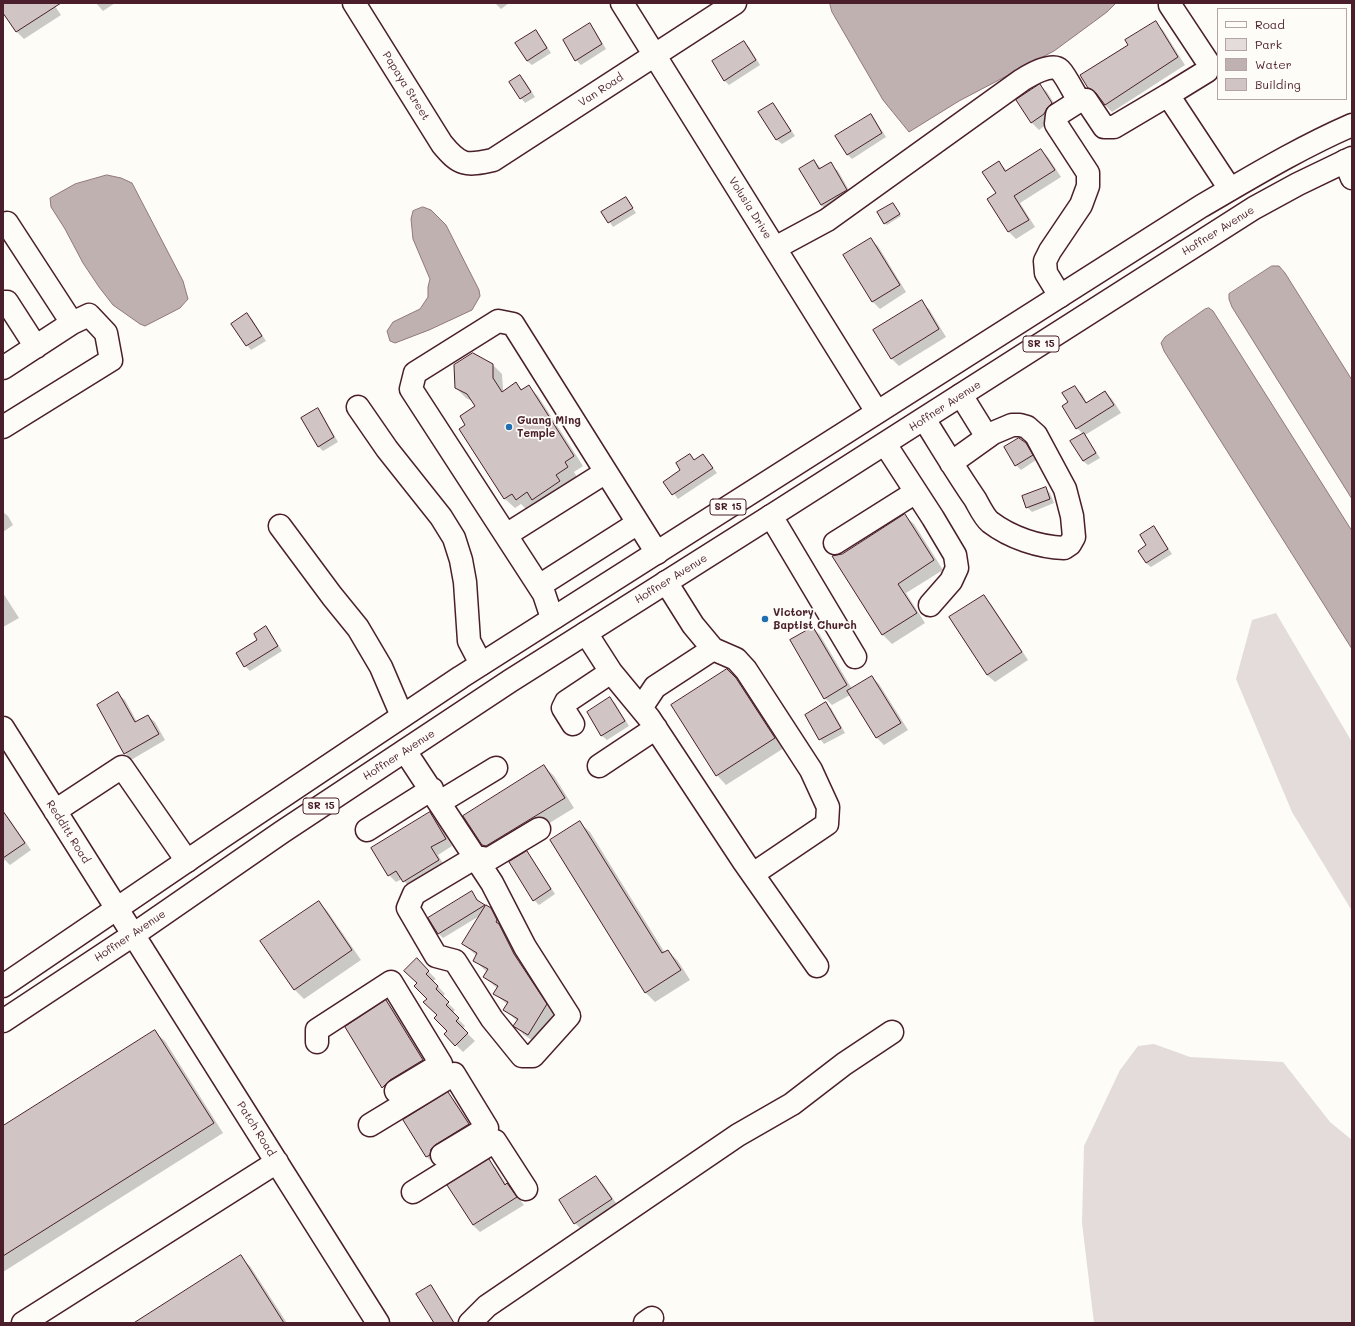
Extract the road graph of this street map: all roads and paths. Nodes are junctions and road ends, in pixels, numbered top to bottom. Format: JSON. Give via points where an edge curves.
{"nodes":[{"id":1,"x":354,"y":3,"type":"edge"},
{"id":2,"x":622,"y":3,"type":"edge"},
{"id":3,"x":736,"y":3,"type":"edge"},
{"id":4,"x":1170,"y":5,"type":"dead end"},
{"id":5,"x":655,"y":55,"type":"junction"},
{"id":6,"x":1168,"y":95,"type":"junction"},
{"id":7,"x":1079,"y":101,"type":"junction"},
{"id":8,"x":1352,"y":125,"type":"edge"},
{"id":9,"x":463,"y":163,"type":"joint"},
{"id":10,"x":1350,"y":166,"type":"edge"},
{"id":11,"x":1230,"y":189,"type":"junction"},
{"id":12,"x":3,"y":226,"type":"edge"},
{"id":13,"x":776,"y":248,"type":"junction"},
{"id":14,"x":1060,"y":296,"type":"junction"},
{"id":15,"x":4,"y":300,"type":"edge"},
{"id":16,"x":72,"y":322,"type":"junction"},
{"id":17,"x":36,"y":347,"type":"junction"},
{"id":18,"x":3,"y":368,"type":"edge"},
{"id":19,"x":961,"y":395,"type":"junction"},
{"id":20,"x":358,"y":407,"type":"dead end"},
{"id":21,"x":877,"y":412,"type":"junction"},
{"id":22,"x":924,"y":419,"type":"junction"},
{"id":23,"x":3,"y":427,"type":"edge"},
{"id":24,"x":987,"y":437,"type":"junction"},
{"id":25,"x":884,"y":444,"type":"junction"},
{"id":26,"x":951,"y":463,"type":"junction"},
{"id":27,"x":606,"y":472,"type":"junction"},
{"id":28,"x":916,"y":492,"type":"junction"},
{"id":29,"x":771,"y":516,"type":"junction"},
{"id":30,"x":638,"y":523,"type":"junction"},
{"id":31,"x":280,"y":526,"type":"dead end"},
{"id":32,"x":506,"y":535,"type":"junction"},
{"id":33,"x":835,"y":543,"type":"dead end"},
{"id":34,"x":657,"y":553,"type":"junction"},
{"id":35,"x":666,"y":582,"type":"junction"},
{"id":36,"x":539,"y":586,"type":"junction"},
{"id":37,"x":930,"y":605,"type":"dead end"},
{"id":38,"x":555,"y":617,"type":"junction"},
{"id":39,"x":586,"y":633,"type":"junction"},
{"id":40,"x":713,"y":649,"type":"junction"},
{"id":41,"x":855,"y":657,"type":"dead end"},
{"id":42,"x":481,"y":664,"type":"junction"},
{"id":43,"x":611,"y":672,"type":"junction"},
{"id":44,"x":641,"y":708,"type":"junction"},
{"id":45,"x":402,"y":716,"type":"junction"},
{"id":46,"x":572,"y":724,"type":"dead end"},
{"id":47,"x":3,"y":728,"type":"edge"},
{"id":48,"x":656,"y":728,"type":"junction"},
{"id":49,"x":405,"y":750,"type":"junction"},
{"id":50,"x":599,"y":766,"type":"dead end"},
{"id":51,"x":496,"y":768,"type":"dead end"},
{"id":52,"x":436,"y":796,"type":"junction"},
{"id":53,"x":55,"y":811,"type":"junction"},
{"id":54,"x":539,"y":829,"type":"dead end"},
{"id":55,"x":367,"y":830,"type":"dead end"},
{"id":56,"x":476,"y":857,"type":"junction"},
{"id":57,"x":187,"y":861,"type":"junction"},
{"id":58,"x":753,"y":874,"type":"junction"},
{"id":59,"x":117,"y":909,"type":"junction"},
{"id":60,"x":133,"y":935,"type":"junction"},
{"id":61,"x":817,"y":966,"type":"dead end"},
{"id":62,"x":3,"y":986,"type":"edge"},
{"id":63,"x":3,"y":1021,"type":"edge"},
{"id":64,"x":892,"y":1032,"type":"dead end"},
{"id":65,"x":317,"y":1042,"type":"dead end"},
{"id":66,"x":396,"y":1091,"type":"dead end"},
{"id":67,"x":370,"y":1126,"type":"dead end"},
{"id":68,"x":442,"y":1155,"type":"dead end"},
{"id":69,"x":277,"y":1162,"type":"junction"},
{"id":70,"x":526,"y":1189,"type":"dead end"},
{"id":71,"x":413,"y":1192,"type":"dead end"},
{"id":72,"x":22,"y":1323,"type":"edge"},
{"id":73,"x":378,"y":1323,"type":"edge"},
{"id":74,"x":470,"y":1323,"type":"edge"}],
"edges":[{"from":1,"to":9,"type":"main road","name":"Papaya Street","via":[[442,144],[452,156]]},
{"from":2,"to":5,"type":"main road","name":"Volusia Drive"},
{"from":3,"to":5,"type":"main road","name":"Van Road"},
{"from":4,"to":6,"type":"main road","via":[[1209,64],[1207,71]]},
{"from":5,"to":9,"type":"main road","name":"Van Road","via":[[493,160],[476,164]]},
{"from":5,"to":13,"type":"main road","name":"Volusia Drive"},
{"from":6,"to":7,"type":"main road","via":[[1114,127],[1104,127],[1086,100]]},
{"from":6,"to":11,"type":"main road"},
{"from":7,"to":13,"type":"main road","via":[[1060,70],[1053,67],[1037,71],[827,220]]},
{"from":7,"to":14,"type":"main road","via":[[1057,115],[1056,124],[1088,173],[1088,186],[1081,205],[1045,262],[1046,274]]},
{"from":8,"to":11,"type":"main road","number":"SR 15","via":[[1313,142]]},
{"from":10,"to":19,"type":"main road","name":"Hoffner Avenue","number":"SR 15","via":[[1298,184],[1254,208]]},
{"from":11,"to":14,"type":"main road","number":"SR 15"},
{"from":12,"to":16,"type":"main road","via":[[7,223]]},
{"from":13,"to":21,"type":"main road","name":"Volusia Drive"},
{"from":14,"to":21,"type":"main road","number":"SR 15"},
{"from":14,"to":22,"type":"main road","via":[[1046,321],[931,396],[922,406]]},
{"from":15,"to":17,"type":"main road"},
{"from":16,"to":17,"type":"main road"},
{"from":16,"to":23,"type":"main road","via":[[89,315],[106,333],[111,360]]},
{"from":17,"to":18,"type":"main road"},
{"from":19,"to":22,"type":"main road","name":"Hoffner Avenue","number":"SR 15"},
{"from":19,"to":24,"type":"main road"},
{"from":20,"to":42,"type":"main road","via":[[454,538],[465,582],[469,641]]},
{"from":21,"to":29,"type":"main road","via":[[877,428],[873,436],[783,494]]},
{"from":21,"to":34,"type":"main road","number":"SR 15"},
{"from":22,"to":25,"type":"main road","name":"Hoffner Avenue","number":"SR 15"},
{"from":22,"to":26,"type":"main road"},
{"from":24,"to":26,"type":"main road"},
{"from":24,"to":26,"type":"main road","via":[[1012,425],[1027,427],[1036,435],[1065,489],[1074,537],[1070,544],[1064,548],[1054,548],[1028,541],[989,521]]},
{"from":25,"to":28,"type":"main road"},
{"from":25,"to":29,"type":"main road","name":"Hoffner Avenue","number":"SR 15"},
{"from":27,"to":30,"type":"main road"},
{"from":27,"to":32,"type":"main road"},
{"from":27,"to":32,"type":"main road","via":[[513,324],[498,321],[414,373],[411,389]]},
{"from":28,"to":33,"type":"main road"},
{"from":28,"to":37,"type":"main road","via":[[955,555],[957,568],[951,581]]},
{"from":29,"to":35,"type":"main road","name":"Hoffner Avenue","number":"SR 15"},
{"from":29,"to":41,"type":"main road"},
{"from":30,"to":34,"type":"main road"},
{"from":30,"to":36,"type":"main road"},
{"from":31,"to":45,"type":"main road","via":[[358,628],[381,667]]},
{"from":32,"to":36,"type":"main road"},
{"from":34,"to":38,"type":"main road","number":"SR 15"},
{"from":34,"to":39,"type":"main road","via":[[638,586],[597,612]]},
{"from":35,"to":39,"type":"main road","name":"Hoffner Avenue","number":"SR 15"},
{"from":35,"to":40,"type":"main road","via":[[693,626]]},
{"from":36,"to":38,"type":"main road"},
{"from":38,"to":42,"type":"main road","number":"SR 15"},
{"from":39,"to":43,"type":"main road"},
{"from":39,"to":49,"type":"main road","name":"Hoffner Avenue","number":"SR 15"},
{"from":40,"to":44,"type":"main road","via":[[655,687]]},
{"from":40,"to":58,"type":"main road","via":[[736,659],[746,670],[812,770],[828,807],[826,824]]},
{"from":42,"to":45,"type":"main road","number":"SR 15"},
{"from":42,"to":49,"type":"main road","via":[[477,677],[422,717],[412,728]]},
{"from":43,"to":44,"type":"main road"},
{"from":43,"to":46,"type":"main road","via":[[566,702],[562,708]]},
{"from":44,"to":48,"type":"main road"},
{"from":45,"to":57,"type":"main road","number":"SR 15"},
{"from":47,"to":53,"type":"main road","name":"Redditt Road"},
{"from":48,"to":50,"type":"main road"},
{"from":48,"to":58,"type":"main road"},
{"from":49,"to":52,"type":"main road"},
{"from":49,"to":60,"type":"main road","name":"Hoffner Avenue","number":"SR 15"},
{"from":51,"to":52,"type":"main road"},
{"from":52,"to":55,"type":"main road"},
{"from":52,"to":56,"type":"main road"},
{"from":53,"to":57,"type":"main road","via":[[122,767]]},
{"from":53,"to":59,"type":"main road","name":"Redditt Road"},
{"from":54,"to":56,"type":"main road","via":[[489,859]]},
{"from":56,"to":56,"type":"main road","via":[[525,947],[569,1016],[533,1056],[522,1056],[517,1050],[492,1019],[455,961],[436,956],[408,908],[414,894]]},
{"from":57,"to":59,"type":"main road","number":"SR 15"},
{"from":58,"to":61,"type":"main road"},
{"from":59,"to":60,"type":"main road","name":"Redditt Road"},
{"from":59,"to":62,"type":"main road","number":"SR 15"},
{"from":60,"to":63,"type":"main road","name":"Hoffner Avenue","number":"SR 15"},
{"from":60,"to":69,"type":"main road","name":"Patch Road"},
{"from":64,"to":74,"type":"main road","via":[[844,1064],[792,1104],[738,1135],[487,1306]]},
{"from":65,"to":66,"type":"main road","via":[[317,1030],[391,982],[441,1064]]},
{"from":67,"to":68,"type":"main road","via":[[454,1074],[488,1128]]},
{"from":69,"to":72,"type":"main road"},
{"from":69,"to":73,"type":"main road","name":"Patch Road"},
{"from":70,"to":71,"type":"main road","via":[[495,1141]]}]}
